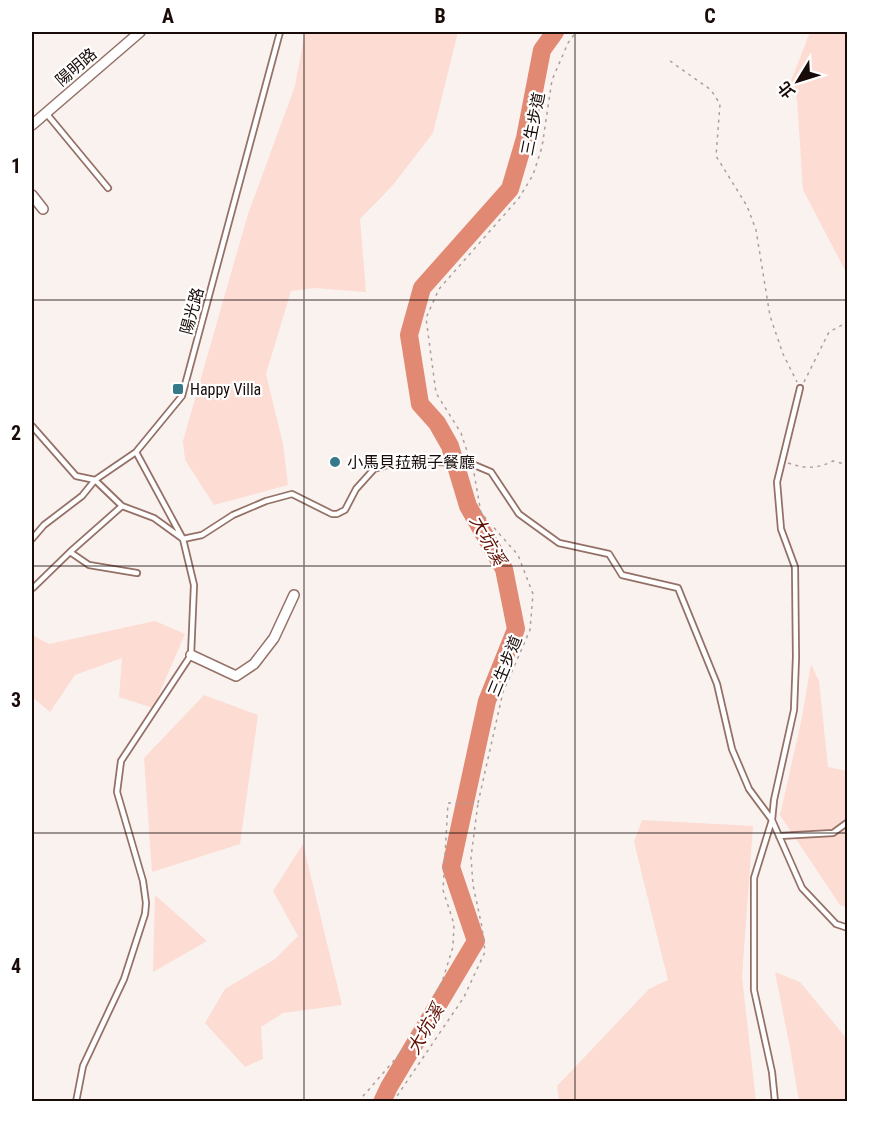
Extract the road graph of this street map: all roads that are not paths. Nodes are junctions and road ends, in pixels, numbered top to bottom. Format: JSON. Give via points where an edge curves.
{"nodes":[{"id":1,"x":140,"y":32,"type":"edge"},
{"id":2,"x":280,"y":32,"type":"edge"},
{"id":3,"x":46,"y":113,"type":"junction"},
{"id":4,"x":32,"y":125,"type":"edge"},
{"id":5,"x":108,"y":188,"type":"dead end"},
{"id":6,"x":32,"y":195,"type":"edge"},
{"id":7,"x":43,"y":209,"type":"dead end"},
{"id":8,"x":800,"y":388,"type":"road end"},
{"id":9,"x":32,"y":426,"type":"edge"},
{"id":10,"x":136,"y":452,"type":"junction"},
{"id":11,"x":96,"y":480,"type":"junction"},
{"id":12,"x":122,"y":507,"type":"junction"},
{"id":13,"x":32,"y":539,"type":"edge"},
{"id":14,"x":183,"y":539,"type":"junction"},
{"id":15,"x":70,"y":552,"type":"junction"},
{"id":16,"x":137,"y":573,"type":"dead end"},
{"id":17,"x":33,"y":588,"type":"dead end"},
{"id":18,"x":294,"y":595,"type":"dead end"},
{"id":19,"x":191,"y":655,"type":"junction"},
{"id":20,"x":772,"y":820,"type":"junction"},
{"id":21,"x":848,"y":822,"type":"edge"},
{"id":22,"x":779,"y":836,"type":"junction"},
{"id":23,"x":848,"y":928,"type":"edge"},
{"id":24,"x":76,"y":1101,"type":"edge"},
{"id":25,"x":775,"y":1101,"type":"edge"}],
"edges":[{"from":1,"to":3,"type":"street","name":"陽明路"},
{"from":2,"to":10,"type":"lane","name":"陽光路","via":[[182,396]]},
{"from":3,"to":4,"type":"street","name":"陽明路"},
{"from":3,"to":5,"type":"lane"},
{"from":6,"to":7,"type":"street"},
{"from":8,"to":20,"type":"lane","via":[[777,482],[781,529],[795,567],[796,668],[794,710]]},
{"from":9,"to":11,"type":"lane","via":[[76,476]]},
{"from":10,"to":11,"type":"lane","name":"陽光路"},
{"from":10,"to":14,"type":"lane"},
{"from":11,"to":12,"type":"lane"},
{"from":11,"to":13,"type":"lane","name":"陽光路"},
{"from":12,"to":14,"type":"lane","via":[[154,518]]},
{"from":12,"to":15,"type":"lane"},
{"from":14,"to":19,"type":"lane","via":[[194,585]]},
{"from":14,"to":20,"type":"lane","via":[[202,535],[233,515],[292,494],[337,514],[345,510],[356,489],[374,469],[405,460],[472,464],[491,472],[519,514],[559,543],[609,554],[622,575],[678,588],[717,684],[732,749],[749,789]]},
{"from":15,"to":16,"type":"lane","via":[[89,565]]},
{"from":15,"to":17,"type":"lane"},
{"from":18,"to":19,"type":"street","via":[[274,638],[254,664],[236,676]]},
{"from":19,"to":24,"type":"lane","via":[[121,761],[117,792],[143,881],[145,914],[124,979],[83,1066]]},
{"from":20,"to":22,"type":"lane"},
{"from":20,"to":25,"type":"lane","via":[[754,878],[754,990]]},
{"from":21,"to":22,"type":"lane","via":[[834,833]]},
{"from":22,"to":23,"type":"lane","via":[[802,888],[836,924]]}]}
